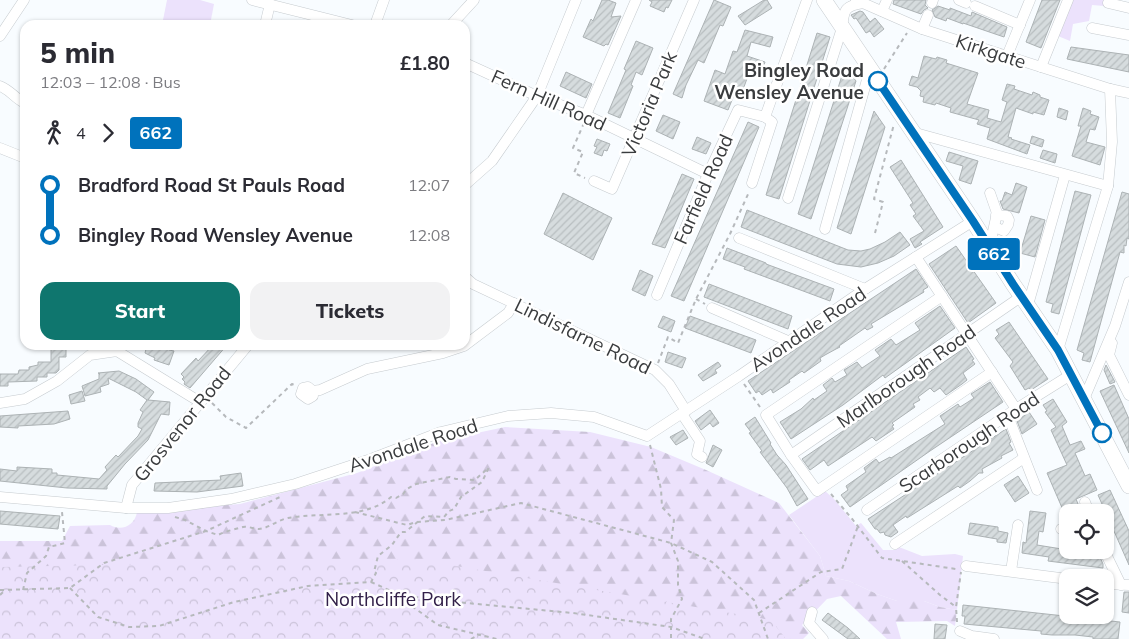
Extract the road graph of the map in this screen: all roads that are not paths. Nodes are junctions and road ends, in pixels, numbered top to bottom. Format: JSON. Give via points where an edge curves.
{"nodes":[{"id":1,"x":24,"y":0,"type":"edge"},
{"id":2,"x":252,"y":0,"type":"edge"},
{"id":3,"x":384,"y":0,"type":"edge"},
{"id":4,"x":474,"y":0,"type":"edge"},
{"id":5,"x":576,"y":0,"type":"edge"},
{"id":6,"x":636,"y":0,"type":"edge"},
{"id":7,"x":694,"y":0,"type":"edge"},
{"id":8,"x":807,"y":0,"type":"edge"},
{"id":9,"x":824,"y":0,"type":"edge"},
{"id":10,"x":887,"y":0,"type":"edge"},
{"id":11,"x":1030,"y":0,"type":"edge"},
{"id":12,"x":1068,"y":0,"type":"edge"},
{"id":13,"x":859,"y":2,"type":"edge"},
{"id":14,"x":268,"y":3,"type":"edge"},
{"id":15,"x":967,"y":3,"type":"edge"},
{"id":16,"x":1108,"y":3,"type":"dead end"},
{"id":17,"x":1129,"y":8,"type":"edge"},
{"id":18,"x":882,"y":12,"type":"junction"},
{"id":19,"x":928,"y":15,"type":"dead end"},
{"id":20,"x":266,"y":20,"type":"edge"},
{"id":21,"x":327,"y":20,"type":"edge"},
{"id":22,"x":378,"y":20,"type":"edge"},
{"id":23,"x":456,"y":20,"type":"edge"},
{"id":24,"x":1020,"y":25,"type":"junction"},
{"id":25,"x":917,"y":27,"type":"junction"},
{"id":26,"x":842,"y":28,"type":"junction"},
{"id":27,"x":1092,"y":28,"type":"dead end"},
{"id":28,"x":1,"y":32,"type":"edge"},
{"id":29,"x":1129,"y":35,"type":"edge"},
{"id":30,"x":1008,"y":56,"type":"junction"},
{"id":31,"x":470,"y":65,"type":"edge"},
{"id":32,"x":1041,"y":67,"type":"junction"},
{"id":33,"x":874,"y":74,"type":"junction"},
{"id":34,"x":0,"y":86,"type":"edge"},
{"id":35,"x":1110,"y":89,"type":"junction"},
{"id":36,"x":1129,"y":93,"type":"edge"},
{"id":37,"x":536,"y":96,"type":"junction"},
{"id":38,"x":20,"y":101,"type":"edge"},
{"id":39,"x":586,"y":116,"type":"junction"},
{"id":40,"x":765,"y":117,"type":"junction"},
{"id":41,"x":912,"y":132,"type":"junction"},
{"id":42,"x":634,"y":138,"type":"junction"},
{"id":43,"x":0,"y":148,"type":"edge"},
{"id":44,"x":20,"y":156,"type":"edge"},
{"id":45,"x":708,"y":174,"type":"junction"},
{"id":46,"x":1065,"y":175,"type":"junction"},
{"id":47,"x":470,"y":181,"type":"edge"},
{"id":48,"x":594,"y":181,"type":"road end"},
{"id":49,"x":752,"y":182,"type":"road end"},
{"id":50,"x":1108,"y":186,"type":"junction"},
{"id":51,"x":990,"y":192,"type":"dead end"},
{"id":52,"x":788,"y":198,"type":"dead end"},
{"id":53,"x":973,"y":221,"type":"junction"},
{"id":54,"x":825,"y":229,"type":"dead end"},
{"id":55,"x":739,"y":238,"type":"dead end"},
{"id":56,"x":985,"y":240,"type":"junction"},
{"id":57,"x":916,"y":257,"type":"junction"},
{"id":58,"x":470,"y":281,"type":"edge"},
{"id":59,"x":1129,"y":282,"type":"edge"},
{"id":60,"x":865,"y":289,"type":"junction"},
{"id":61,"x":657,"y":295,"type":"dead end"},
{"id":62,"x":942,"y":296,"type":"junction"},
{"id":63,"x":1025,"y":301,"type":"junction"},
{"id":64,"x":514,"y":303,"type":"junction"},
{"id":65,"x":712,"y":308,"type":"dead end"},
{"id":66,"x":1121,"y":309,"type":"junction"},
{"id":67,"x":966,"y":334,"type":"junction"},
{"id":68,"x":788,"y":341,"type":"junction"},
{"id":69,"x":470,"y":342,"type":"edge"},
{"id":70,"x":244,"y":350,"type":"edge"},
{"id":71,"x":452,"y":350,"type":"edge"},
{"id":72,"x":1058,"y":350,"type":"junction"},
{"id":73,"x":992,"y":372,"type":"junction"},
{"id":74,"x":1072,"y":374,"type":"junction"},
{"id":75,"x":313,"y":391,"type":"dead end"},
{"id":76,"x":1129,"y":394,"type":"edge"},
{"id":77,"x":1084,"y":399,"type":"junction"},
{"id":78,"x":202,"y":400,"type":"junction"},
{"id":79,"x":0,"y":403,"type":"edge"},
{"id":80,"x":1016,"y":409,"type":"junction"},
{"id":81,"x":684,"y":413,"type":"junction"},
{"id":82,"x":1008,"y":416,"type":"junction"},
{"id":83,"x":791,"y":455,"type":"junction"},
{"id":84,"x":702,"y":457,"type":"dead end"},
{"id":85,"x":1024,"y":458,"type":"junction"},
{"id":86,"x":1129,"y":486,"type":"edge"},
{"id":87,"x":1037,"y":490,"type":"dead end"},
{"id":88,"x":0,"y":497,"type":"edge"},
{"id":89,"x":126,"y":508,"type":"junction"},
{"id":90,"x":867,"y":510,"type":"dead end"},
{"id":91,"x":1018,"y":525,"type":"dead end"},
{"id":92,"x":895,"y":544,"type":"dead end"},
{"id":93,"x":1109,"y":559,"type":"edge"},
{"id":94,"x":966,"y":566,"type":"dead end"},
{"id":95,"x":1011,"y":571,"type":"junction"},
{"id":96,"x":1059,"y":578,"type":"edge"},
{"id":97,"x":1125,"y":585,"type":"edge"},
{"id":98,"x":812,"y":612,"type":"dead end"},
{"id":99,"x":960,"y":631,"type":"road end"},
{"id":100,"x":973,"y":638,"type":"edge"},
{"id":101,"x":823,"y":639,"type":"edge"},
{"id":102,"x":994,"y":639,"type":"edge"}],
"edges":[{"from":1,"to":28,"type":"street"},
{"from":2,"to":14,"type":"street"},
{"from":3,"to":22,"type":"street"},
{"from":4,"to":23,"type":"street"},
{"from":5,"to":37,"type":"street"},
{"from":6,"to":39,"type":"street"},
{"from":7,"to":42,"type":"street","name":"Victoria Park"},
{"from":8,"to":40,"type":"street","name":"Farfield Road"},
{"from":9,"to":26,"type":"highway"},
{"from":10,"to":18,"type":"street"},
{"from":11,"to":24,"type":"street"},
{"from":12,"to":32,"type":"street"},
{"from":13,"to":18,"type":"street","name":"Kirkgate"},
{"from":13,"to":26,"type":"street","via":[[846,9]]},
{"from":14,"to":20,"type":"street"},
{"from":14,"to":21,"type":"street"},
{"from":15,"to":24,"type":"street"},
{"from":16,"to":17,"type":"street"},
{"from":18,"to":25,"type":"street","name":"Kirkgate"},
{"from":19,"to":25,"type":"street"},
{"from":24,"to":30,"type":"street"},
{"from":25,"to":30,"type":"street","name":"Kirkgate"},
{"from":26,"to":33,"type":"highway"},
{"from":26,"to":52,"type":"street"},
{"from":27,"to":29,"type":"street"},
{"from":30,"to":32,"type":"street","name":"Kirkgate"},
{"from":31,"to":37,"type":"street","name":"Fern Hill Road"},
{"from":32,"to":35,"type":"street","name":"Kirkgate"},
{"from":33,"to":41,"type":"highway"},
{"from":33,"to":54,"type":"street"},
{"from":34,"to":38,"type":"street","via":[[10,90]]},
{"from":35,"to":36,"type":"street","name":"Kirkgate"},
{"from":35,"to":50,"type":"street","via":[[1112,142]]},
{"from":37,"to":39,"type":"street","name":"Fern Hill Road"},
{"from":37,"to":47,"type":"street","via":[[492,161]]},
{"from":39,"to":42,"type":"street","name":"Fern Hill Road"},
{"from":40,"to":45,"type":"street","name":"Farfield Road","via":[[738,110]]},
{"from":40,"to":49,"type":"street","name":"Farfield Road","via":[[772,122]]},
{"from":41,"to":46,"type":"street"},
{"from":41,"to":53,"type":"highway"},
{"from":42,"to":45,"type":"street","name":"Fern Hill Road"},
{"from":42,"to":48,"type":"street","name":"Victoria Park","via":[[612,189]]},
{"from":43,"to":44,"type":"street"},
{"from":45,"to":61,"type":"street","name":"Farfield Road"},
{"from":46,"to":50,"type":"street"},
{"from":46,"to":63,"type":"street"},
{"from":50,"to":72,"type":"street"},
{"from":51,"to":56,"type":"street","via":[[997,213],[992,236]]},
{"from":53,"to":56,"type":"highway"},
{"from":53,"to":57,"type":"street","name":"Avondale Road"},
{"from":55,"to":60,"type":"street"},
{"from":56,"to":63,"type":"highway"},
{"from":57,"to":60,"type":"street","name":"Avondale Road"},
{"from":57,"to":62,"type":"street"},
{"from":58,"to":64,"type":"street","name":"Lindisfarne Road"},
{"from":59,"to":66,"type":"street"},
{"from":60,"to":68,"type":"street","name":"Avondale Road"},
{"from":62,"to":67,"type":"street"},
{"from":62,"to":83,"type":"street","via":[[766,415]]},
{"from":63,"to":67,"type":"street","name":"Marlborough Road"},
{"from":63,"to":72,"type":"highway"},
{"from":64,"to":69,"type":"street","via":[[508,313]]},
{"from":64,"to":81,"type":"street","name":"Lindisfarne Road","via":[[655,370],[669,384]]},
{"from":65,"to":68,"type":"street"},
{"from":66,"to":76,"type":"street","via":[[1109,355]]},
{"from":66,"to":77,"type":"street"},
{"from":67,"to":73,"type":"street"},
{"from":67,"to":83,"type":"street","name":"Marlborough Road"},
{"from":68,"to":81,"type":"street","name":"Avondale Road"},
{"from":70,"to":78,"type":"street","name":"Grosvenor Road"},
{"from":71,"to":75,"type":"street","via":[[367,369]]},
{"from":72,"to":74,"type":"highway"},
{"from":73,"to":80,"type":"street"},
{"from":73,"to":83,"type":"street","via":[[821,488]]},
{"from":74,"to":77,"type":"highway"},
{"from":74,"to":80,"type":"street","name":"Scarborough Road"},
{"from":77,"to":86,"type":"highway"},
{"from":78,"to":79,"type":"street","via":[[117,351],[90,355],[57,381],[25,399]]},
{"from":78,"to":89,"type":"street","name":"Grosvenor Road","via":[[132,485]]},
{"from":80,"to":82,"type":"street","name":"Scarborough Road"},
{"from":81,"to":84,"type":"street","name":"Lindisfarne Road","via":[[700,441],[697,454]]},
{"from":81,"to":89,"type":"street","name":"Avondale Road","via":[[647,436],[594,417],[551,413],[508,416],[441,432],[295,484],[232,499],[168,508]]},
{"from":82,"to":85,"type":"street"},
{"from":82,"to":90,"type":"street","name":"Scarborough Road"},
{"from":85,"to":87,"type":"street"},
{"from":85,"to":92,"type":"street"},
{"from":88,"to":89,"type":"street","name":"Avondale Road"},
{"from":91,"to":95,"type":"street"},
{"from":93,"to":97,"type":"street"},
{"from":94,"to":95,"type":"street"},
{"from":95,"to":96,"type":"street"},
{"from":98,"to":101,"type":"street","via":[[809,623]]},
{"from":99,"to":100,"type":"street"},
{"from":100,"to":102,"type":"street"}]}
